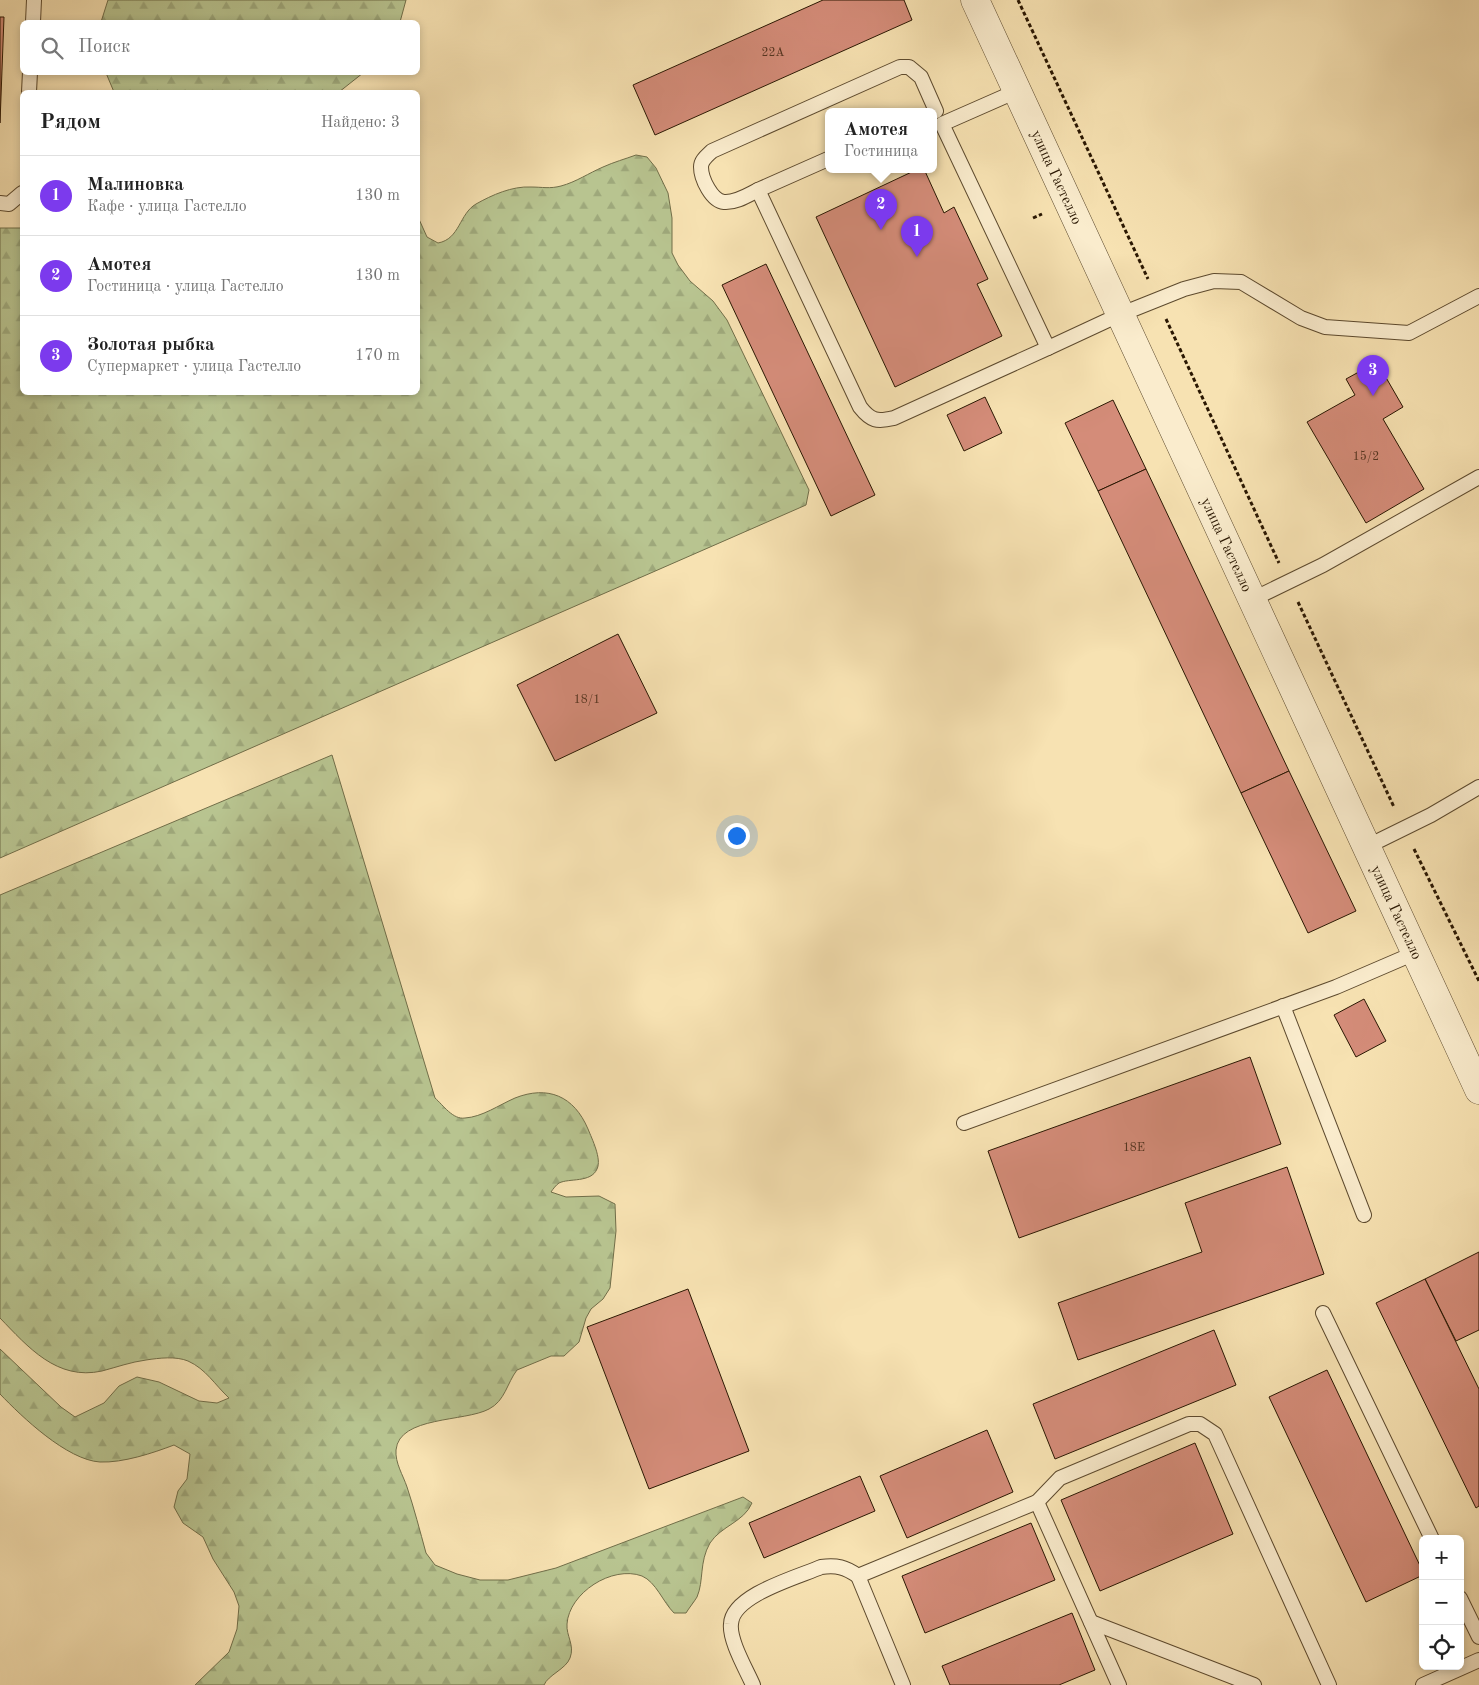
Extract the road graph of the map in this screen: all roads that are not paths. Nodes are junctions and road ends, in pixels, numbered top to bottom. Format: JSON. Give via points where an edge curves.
{"nodes":[{"id":1,"x":34,"y":0,"type":"edge"},
{"id":2,"x":975,"y":0,"type":"edge"},
{"id":3,"x":33,"y":20,"type":"edge"},
{"id":4,"x":30,"y":75,"type":"edge"},
{"id":5,"x":29,"y":90,"type":"edge"},
{"id":6,"x":1017,"y":91,"type":"junction"},
{"id":7,"x":933,"y":108,"type":"edge"},
{"id":8,"x":937,"y":115,"type":"edge"},
{"id":9,"x":942,"y":124,"type":"junction"},
{"id":10,"x":825,"y":160,"type":"edge"},
{"id":11,"x":758,"y":190,"type":"junction"},
{"id":12,"x":20,"y":195,"type":"edge"},
{"id":13,"x":0,"y":203,"type":"edge"},
{"id":14,"x":1479,"y":296,"type":"edge"},
{"id":15,"x":1119,"y":315,"type":"junction"},
{"id":16,"x":1048,"y":348,"type":"junction"},
{"id":17,"x":1479,"y":477,"type":"edge"},
{"id":18,"x":1250,"y":600,"type":"junction"},
{"id":19,"x":1479,"y":787,"type":"edge"},
{"id":20,"x":1366,"y":847,"type":"junction"},
{"id":21,"x":1415,"y":953,"type":"junction"},
{"id":22,"x":1283,"y":1006,"type":"junction"},
{"id":23,"x":1479,"y":1090,"type":"edge"},
{"id":24,"x":964,"y":1123,"type":"dead end"},
{"id":25,"x":1364,"y":1215,"type":"dead end"},
{"id":26,"x":1324,"y":1313,"type":"dead end"},
{"id":27,"x":1037,"y":1502,"type":"junction"},
{"id":28,"x":1430,"y":1535,"type":"edge"},
{"id":29,"x":858,"y":1576,"type":"junction"},
{"id":30,"x":1464,"y":1606,"type":"edge"},
{"id":31,"x":1091,"y":1622,"type":"junction"},
{"id":32,"x":1479,"y":1637,"type":"edge"},
{"id":33,"x":1479,"y":1660,"type":"edge"},
{"id":34,"x":753,"y":1685,"type":"edge"},
{"id":35,"x":903,"y":1685,"type":"edge"},
{"id":36,"x":1118,"y":1685,"type":"edge"},
{"id":37,"x":1254,"y":1685,"type":"edge"},
{"id":38,"x":1329,"y":1685,"type":"edge"},
{"id":39,"x":1423,"y":1685,"type":"edge"}],
"edges":[{"from":1,"to":3,"type":"lane"},
{"from":2,"to":6,"type":"street","name":"улица Гастелло"},
{"from":4,"to":5,"type":"lane"},
{"from":6,"to":9,"type":"lane"},
{"from":6,"to":15,"type":"street","name":"улица Гастелло"},
{"from":7,"to":11,"type":"lane","via":[[921,77],[909,67],[900,67],[712,151],[704,158],[702,176],[713,196],[721,202],[732,202]]},
{"from":8,"to":9,"type":"lane"},
{"from":9,"to":16,"type":"lane"},
{"from":10,"to":11,"type":"lane"},
{"from":11,"to":16,"type":"lane","via":[[868,418],[882,421],[894,418]]},
{"from":12,"to":13,"type":"lane","via":[[9,204]]},
{"from":14,"to":15,"type":"lane","via":[[1409,333],[1326,327],[1301,318],[1241,282],[1214,281]]},
{"from":15,"to":16,"type":"lane"},
{"from":15,"to":18,"type":"street","name":"улица Гастелло"},
{"from":17,"to":18,"type":"lane"},
{"from":18,"to":20,"type":"street","name":"улица Гастелло"},
{"from":19,"to":20,"type":"lane"},
{"from":20,"to":21,"type":"street","name":"улица Гастелло"},
{"from":21,"to":22,"type":"lane"},
{"from":21,"to":23,"type":"street","name":"улица Гастелло"},
{"from":22,"to":24,"type":"lane"},
{"from":22,"to":25,"type":"lane"},
{"from":26,"to":28,"type":"lane"},
{"from":27,"to":29,"type":"lane"},
{"from":27,"to":31,"type":"lane"},
{"from":27,"to":38,"type":"lane","via":[[1060,1478],[1189,1424],[1208,1428],[1215,1434]]},
{"from":29,"to":34,"type":"lane","via":[[848,1568],[835,1565],[821,1567],[746,1599],[735,1609],[730,1623],[732,1636]]},
{"from":29,"to":35,"type":"lane"},
{"from":30,"to":32,"type":"lane"},
{"from":31,"to":36,"type":"lane"},
{"from":31,"to":37,"type":"lane"},
{"from":33,"to":39,"type":"lane"}]}
